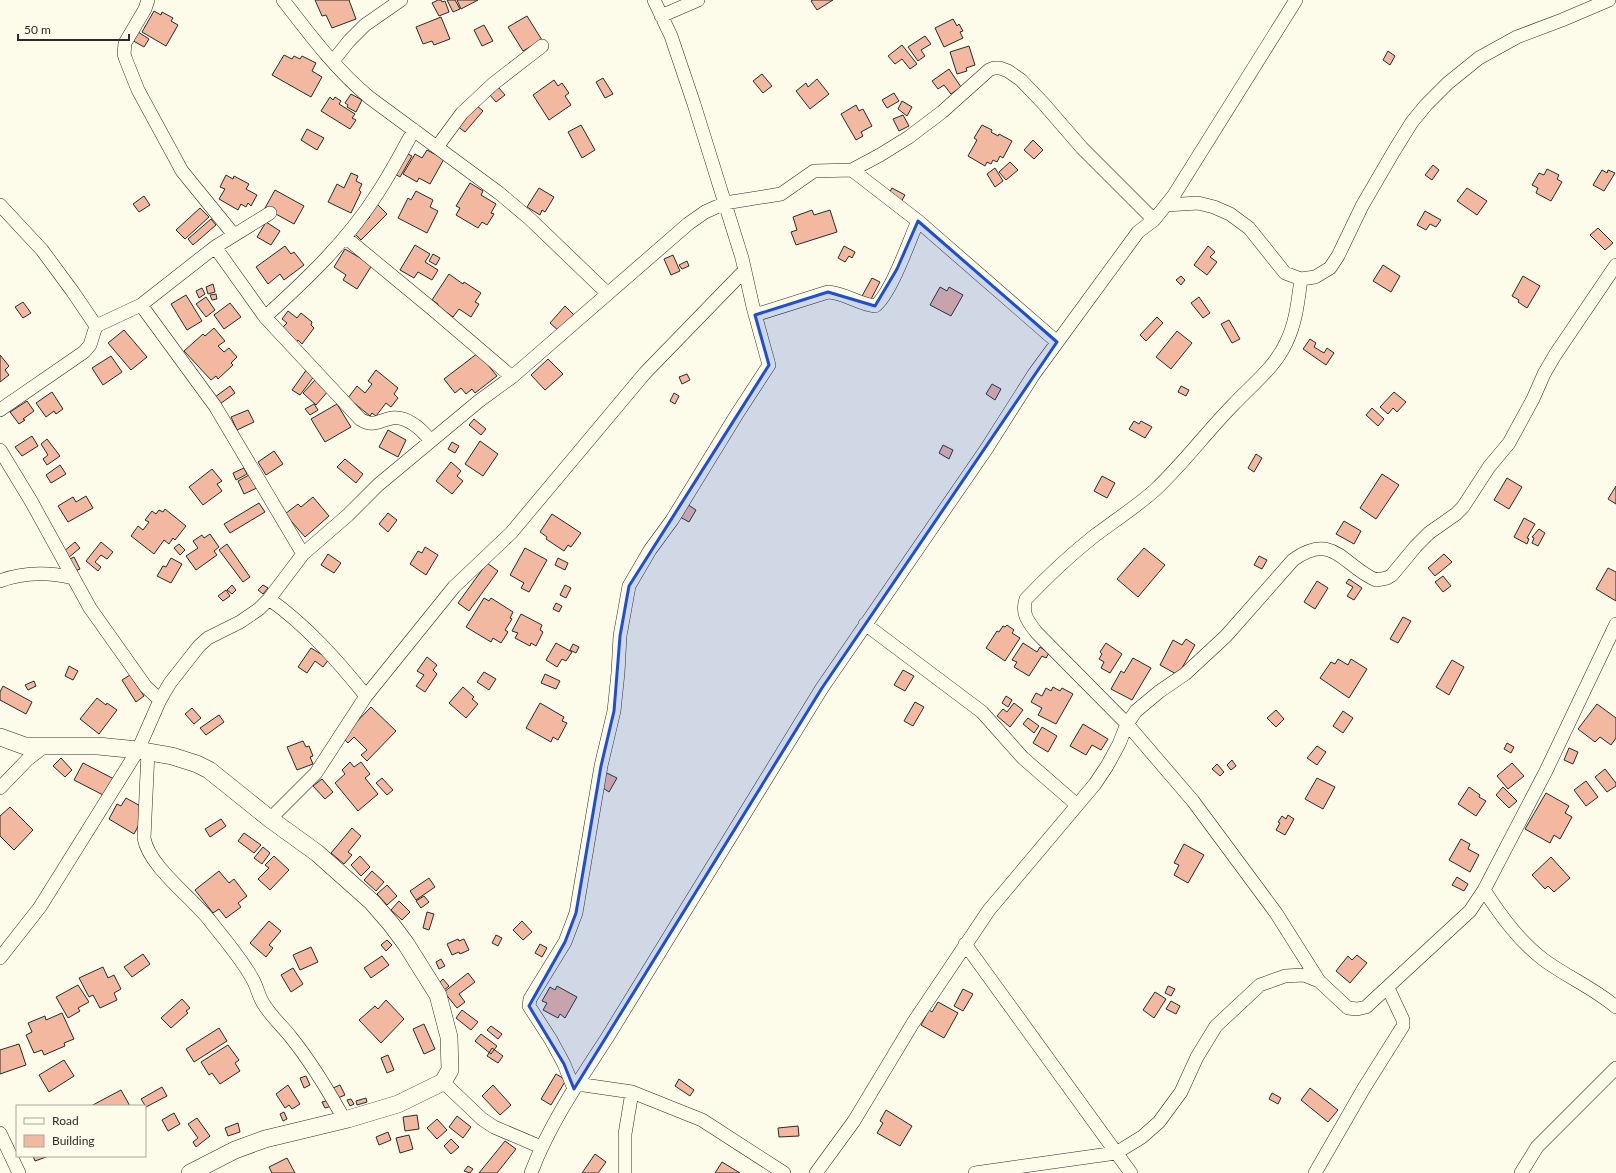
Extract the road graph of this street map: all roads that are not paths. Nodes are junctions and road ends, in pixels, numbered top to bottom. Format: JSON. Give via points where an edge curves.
{"nodes":[{"id":1,"x":148,"y":0,"type":"edge"},
{"id":2,"x":283,"y":0,"type":"edge"},
{"id":3,"x":401,"y":0,"type":"edge"},
{"id":4,"x":654,"y":0,"type":"edge"},
{"id":5,"x":698,"y":0,"type":"edge"},
{"id":6,"x":1296,"y":0,"type":"edge"},
{"id":7,"x":1609,"y":0,"type":"edge"},
{"id":8,"x":661,"y":16,"type":"junction"},
{"id":9,"x":542,"y":46,"type":"dead end"},
{"id":10,"x":333,"y":61,"type":"junction"},
{"id":11,"x":414,"y":130,"type":"junction"},
{"id":12,"x":437,"y":147,"type":"junction"},
{"id":13,"x":852,"y":170,"type":"junction"},
{"id":14,"x":725,"y":203,"type":"junction"},
{"id":15,"x":0,"y":205,"type":"edge"},
{"id":16,"x":1166,"y":205,"type":"junction"},
{"id":17,"x":270,"y":213,"type":"dead end"},
{"id":18,"x":1154,"y":220,"type":"junction"},
{"id":19,"x":918,"y":221,"type":"junction"},
{"id":20,"x":234,"y":235,"type":"junction"},
{"id":21,"x":345,"y":237,"type":"junction"},
{"id":22,"x":215,"y":247,"type":"junction"},
{"id":23,"x":1616,"y":265,"type":"edge"},
{"id":24,"x":745,"y":270,"type":"junction"},
{"id":25,"x":1301,"y":279,"type":"junction"},
{"id":26,"x":607,"y":293,"type":"junction"},
{"id":27,"x":141,"y":305,"type":"junction"},
{"id":28,"x":755,"y":315,"type":"junction"},
{"id":29,"x":265,"y":317,"type":"junction"},
{"id":30,"x":96,"y":326,"type":"junction"},
{"id":31,"x":1057,"y":342,"type":"junction"},
{"id":32,"x":512,"y":378,"type":"junction"},
{"id":33,"x":0,"y":410,"type":"edge"},
{"id":34,"x":431,"y":441,"type":"junction"},
{"id":35,"x":0,"y":450,"type":"edge"},
{"id":36,"x":303,"y":554,"type":"junction"},
{"id":37,"x":73,"y":578,"type":"junction"},
{"id":38,"x":0,"y":581,"type":"edge"},
{"id":39,"x":269,"y":599,"type":"junction"},
{"id":40,"x":865,"y":624,"type":"junction"},
{"id":41,"x":1616,"y":625,"type":"edge"},
{"id":42,"x":366,"y":696,"type":"junction"},
{"id":43,"x":160,"y":700,"type":"junction"},
{"id":44,"x":1127,"y":724,"type":"junction"},
{"id":45,"x":0,"y":737,"type":"edge"},
{"id":46,"x":45,"y":746,"type":"junction"},
{"id":47,"x":143,"y":751,"type":"junction"},
{"id":48,"x":0,"y":788,"type":"edge"},
{"id":49,"x":1077,"y":805,"type":"junction"},
{"id":50,"x":270,"y":819,"type":"junction"},
{"id":51,"x":1484,"y":890,"type":"junction"},
{"id":52,"x":965,"y":944,"type":"junction"},
{"id":53,"x":0,"y":956,"type":"edge"},
{"id":54,"x":1319,"y":981,"type":"junction"},
{"id":55,"x":1388,"y":988,"type":"junction"},
{"id":56,"x":1616,"y":1007,"type":"edge"},
{"id":57,"x":1616,"y":1068,"type":"edge"},
{"id":58,"x":443,"y":1082,"type":"junction"},
{"id":59,"x":575,"y":1086,"type":"junction"},
{"id":60,"x":632,"y":1092,"type":"junction"},
{"id":61,"x":344,"y":1120,"type":"junction"},
{"id":62,"x":0,"y":1133,"type":"edge"},
{"id":63,"x":540,"y":1148,"type":"junction"},
{"id":64,"x":1116,"y":1153,"type":"junction"},
{"id":65,"x":19,"y":1173,"type":"edge"},
{"id":66,"x":190,"y":1173,"type":"edge"},
{"id":67,"x":531,"y":1173,"type":"edge"},
{"id":68,"x":625,"y":1173,"type":"edge"},
{"id":69,"x":784,"y":1173,"type":"edge"},
{"id":70,"x":816,"y":1173,"type":"edge"},
{"id":71,"x":975,"y":1173,"type":"edge"},
{"id":72,"x":1131,"y":1173,"type":"edge"},
{"id":73,"x":1315,"y":1173,"type":"edge"},
{"id":74,"x":1521,"y":1173,"type":"edge"}],
"edges":[{"from":1,"to":20,"type":"street","via":[[125,43],[126,60],[138,90],[182,172]]},
{"from":2,"to":10,"type":"street"},
{"from":3,"to":10,"type":"street","via":[[365,25]]},
{"from":4,"to":8,"type":"street"},
{"from":5,"to":8,"type":"street"},
{"from":6,"to":16,"type":"street"},
{"from":7,"to":25,"type":"street","via":[[1517,37],[1479,58],[1448,84],[1426,105],[1409,128],[1362,206],[1330,268],[1315,277]]},
{"from":8,"to":14,"type":"street","via":[[677,54]]},
{"from":9,"to":12,"type":"street","via":[[493,84],[462,114]]},
{"from":10,"to":11,"type":"street","via":[[354,84]]},
{"from":11,"to":12,"type":"street"},
{"from":11,"to":21,"type":"street","via":[[377,194]]},
{"from":12,"to":26,"type":"street","via":[[530,219]]},
{"from":13,"to":14,"type":"street","via":[[814,171],[781,194]]},
{"from":13,"to":18,"type":"street","via":[[909,136],[942,112],[990,70],[997,68],[1008,71],[1021,80],[1082,148]]},
{"from":13,"to":19,"type":"street"},
{"from":14,"to":24,"type":"street"},
{"from":14,"to":26,"type":"street","via":[[705,212],[688,224]]},
{"from":15,"to":30,"type":"street","via":[[42,250]]},
{"from":16,"to":18,"type":"street"},
{"from":16,"to":25,"type":"street","via":[[1198,203],[1230,214],[1249,228],[1285,273]]},
{"from":17,"to":20,"type":"street"},
{"from":18,"to":31,"type":"street","via":[[1138,232]]},
{"from":19,"to":28,"type":"street","via":[[897,270],[880,302],[875,306],[866,305],[840,293],[828,292]]},
{"from":19,"to":31,"type":"street"},
{"from":20,"to":22,"type":"street"},
{"from":21,"to":29,"type":"street","via":[[302,283]]},
{"from":21,"to":32,"type":"street"},
{"from":22,"to":27,"type":"street"},
{"from":22,"to":29,"type":"street"},
{"from":23,"to":44,"type":"street","via":[[1555,355],[1509,443],[1463,508],[1429,533],[1392,575],[1376,580],[1336,553],[1323,548],[1304,552],[1293,560],[1226,636],[1185,674],[1145,703]]},
{"from":24,"to":28,"type":"street"},
{"from":24,"to":42,"type":"street","via":[[646,373],[511,533],[454,587]]},
{"from":25,"to":44,"type":"street","via":[[1293,328],[1275,361],[1156,489],[1072,555],[1026,599],[1023,607],[1027,619],[1037,633]]},
{"from":26,"to":32,"type":"street"},
{"from":27,"to":30,"type":"street"},
{"from":27,"to":36,"type":"street","via":[[215,406]]},
{"from":28,"to":59,"type":"street","via":[[769,365],[629,586],[620,636],[614,712],[601,766],[576,914],[565,942],[530,999],[531,1012],[551,1040]]},
{"from":29,"to":34,"type":"street","via":[[365,423],[374,424],[400,418],[424,432]]},
{"from":30,"to":33,"type":"street","via":[[90,345],[84,352]]},
{"from":31,"to":40,"type":"street"},
{"from":32,"to":34,"type":"street","via":[[479,401]]},
{"from":34,"to":36,"type":"street","via":[[378,485]]},
{"from":35,"to":37,"type":"street"},
{"from":36,"to":39,"type":"street"},
{"from":37,"to":38,"type":"street","via":[[38,573],[13,576]]},
{"from":37,"to":43,"type":"street","via":[[90,608],[146,687]]},
{"from":39,"to":42,"type":"street","via":[[316,638]]},
{"from":39,"to":43,"type":"street","via":[[240,622],[208,638],[199,646]]},
{"from":40,"to":49,"type":"street","via":[[982,712],[1023,758]]},
{"from":40,"to":59,"type":"street","via":[[822,688],[608,1038]]},
{"from":41,"to":51,"type":"street","via":[[1546,771]]},
{"from":42,"to":50,"type":"street","via":[[316,773]]},
{"from":43,"to":47,"type":"street"},
{"from":44,"to":49,"type":"street","via":[[1107,766]]},
{"from":44,"to":54,"type":"street","via":[[1193,801],[1276,913]]},
{"from":45,"to":46,"type":"street","via":[[25,746]]},
{"from":46,"to":47,"type":"street","via":[[98,746]]},
{"from":46,"to":48,"type":"street","via":[[28,759]]},
{"from":47,"to":50,"type":"street","via":[[172,756],[209,770]]},
{"from":47,"to":53,"type":"street","via":[[40,907]]},
{"from":47,"to":61,"type":"street","via":[[144,838],[149,853],[205,914],[241,961],[253,979],[263,1003],[324,1082]]},
{"from":49,"to":52,"type":"street","via":[[989,910]]},
{"from":50,"to":58,"type":"street","via":[[318,853],[372,902],[406,944],[438,996],[450,1037],[450,1070]]},
{"from":51,"to":55,"type":"street","via":[[1470,911]]},
{"from":51,"to":56,"type":"street","via":[[1500,915],[1544,960]]},
{"from":52,"to":64,"type":"street"},
{"from":52,"to":70,"type":"street","via":[[913,1023],[854,1121]]},
{"from":54,"to":55,"type":"street","via":[[1342,1004],[1357,1009],[1366,1007]]},
{"from":54,"to":64,"type":"street","via":[[1298,974],[1260,985],[1216,1026],[1197,1057],[1181,1092],[1159,1122],[1142,1137]]},
{"from":55,"to":73,"type":"street","via":[[1403,1020],[1403,1026]]},
{"from":57,"to":74,"type":"street","via":[[1537,1147]]},
{"from":58,"to":61,"type":"street","via":[[398,1104]]},
{"from":58,"to":63,"type":"street","via":[[482,1119]]},
{"from":59,"to":60,"type":"street"},
{"from":59,"to":63,"type":"street"},
{"from":60,"to":68,"type":"street","via":[[625,1134]]},
{"from":60,"to":69,"type":"street","via":[[702,1120]]},
{"from":61,"to":66,"type":"street","via":[[265,1139]]},
{"from":62,"to":65,"type":"street"},
{"from":63,"to":67,"type":"street"},
{"from":64,"to":71,"type":"street"},
{"from":64,"to":72,"type":"street"}]}
